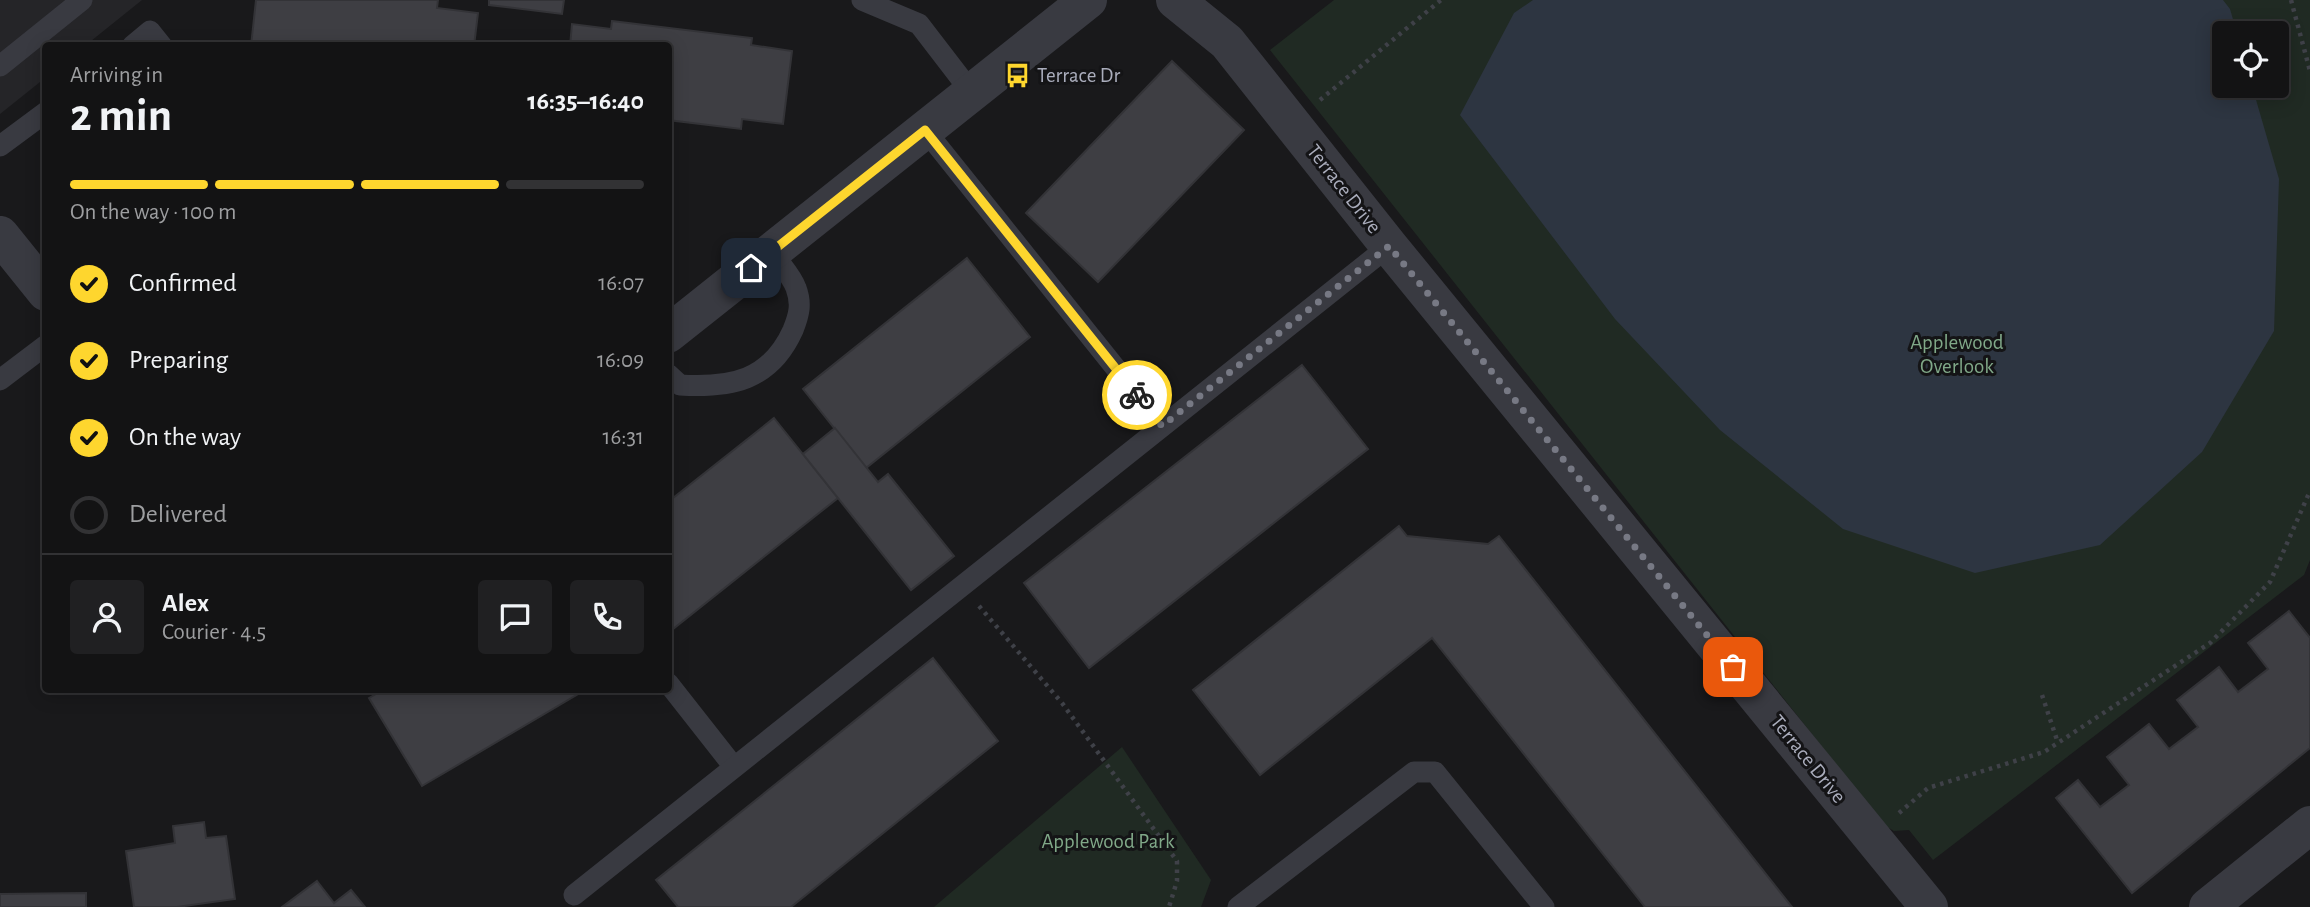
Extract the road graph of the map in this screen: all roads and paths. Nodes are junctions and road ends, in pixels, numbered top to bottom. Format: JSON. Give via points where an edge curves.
{"nodes":[{"id":1,"x":82,"y":0,"type":"edge"},
{"id":2,"x":862,"y":0,"type":"edge"},
{"id":3,"x":1088,"y":0,"type":"edge"},
{"id":4,"x":1175,"y":0,"type":"edge"},
{"id":5,"x":1441,"y":0,"type":"edge"},
{"id":6,"x":2291,"y":0,"type":"edge"},
{"id":7,"x":137,"y":42,"type":"edge"},
{"id":8,"x":159,"y":42,"type":"edge"},
{"id":9,"x":3,"y":58,"type":"edge"},
{"id":10,"x":2310,"y":71,"type":"edge"},
{"id":11,"x":972,"y":93,"type":"junction"},
{"id":12,"x":1316,"y":103,"type":"dead end"},
{"id":13,"x":42,"y":114,"type":"edge"},
{"id":14,"x":925,"y":130,"type":"junction"},
{"id":15,"x":0,"y":146,"type":"edge"},
{"id":16,"x":0,"y":235,"type":"edge"},
{"id":17,"x":1389,"y":246,"type":"junction"},
{"id":18,"x":772,"y":252,"type":"junction"},
{"id":19,"x":42,"y":287,"type":"edge"},
{"id":20,"x":672,"y":331,"type":"edge"},
{"id":21,"x":42,"y":348,"type":"edge"},
{"id":22,"x":672,"y":378,"type":"edge"},
{"id":23,"x":0,"y":380,"type":"edge"},
{"id":24,"x":1162,"y":426,"type":"junction"},
{"id":25,"x":2310,"y":491,"type":"edge"},
{"id":26,"x":962,"y":586,"type":"junction"},
{"id":27,"x":672,"y":688,"type":"edge"},
{"id":28,"x":2042,"y":695,"type":"dead end"},
{"id":29,"x":2058,"y":743,"type":"junction"},
{"id":30,"x":734,"y":767,"type":"junction"},
{"id":31,"x":2310,"y":825,"type":"edge"},
{"id":32,"x":1871,"y":835,"type":"junction"},
{"id":33,"x":574,"y":895,"type":"dead end"},
{"id":34,"x":1169,"y":907,"type":"edge"},
{"id":35,"x":1238,"y":907,"type":"edge"},
{"id":36,"x":1544,"y":907,"type":"edge"},
{"id":37,"x":1929,"y":907,"type":"edge"},
{"id":38,"x":2208,"y":907,"type":"edge"}],
"edges":[{"from":1,"to":9,"type":"lane"},
{"from":2,"to":11,"type":"lane","via":[[919,24]]},
{"from":3,"to":11,"type":"street"},
{"from":4,"to":17,"type":"street","name":"Terrace Drive","via":[[1227,42]]},
{"from":5,"to":12,"type":"path"},
{"from":6,"to":10,"type":"path"},
{"from":7,"to":8,"type":"lane","via":[[150,31]]},
{"from":11,"to":14,"type":"street"},
{"from":13,"to":15,"type":"lane"},
{"from":14,"to":18,"type":"street"},
{"from":14,"to":24,"type":"lane"},
{"from":16,"to":19,"type":"street"},
{"from":17,"to":24,"type":"lane"},
{"from":17,"to":32,"type":"street","name":"Terrace Drive"},
{"from":18,"to":20,"type":"street"},
{"from":18,"to":22,"type":"lane","via":[[796,286],[801,312],[785,348],[754,377],[717,387],[680,385]]},
{"from":21,"to":23,"type":"lane"},
{"from":24,"to":26,"type":"lane"},
{"from":25,"to":29,"type":"path","via":[[2270,582],[2210,643]]},
{"from":26,"to":30,"type":"lane"},
{"from":26,"to":34,"type":"path","via":[[1062,703],[1177,861]]},
{"from":27,"to":30,"type":"lane"},
{"from":28,"to":29,"type":"path"},
{"from":29,"to":32,"type":"path","via":[[2044,752],[1928,788]]},
{"from":30,"to":33,"type":"lane"},
{"from":31,"to":38,"type":"street"},
{"from":32,"to":37,"type":"street","name":"Terrace Drive"},
{"from":35,"to":36,"type":"lane","via":[[1414,772],[1434,772]]}]}
